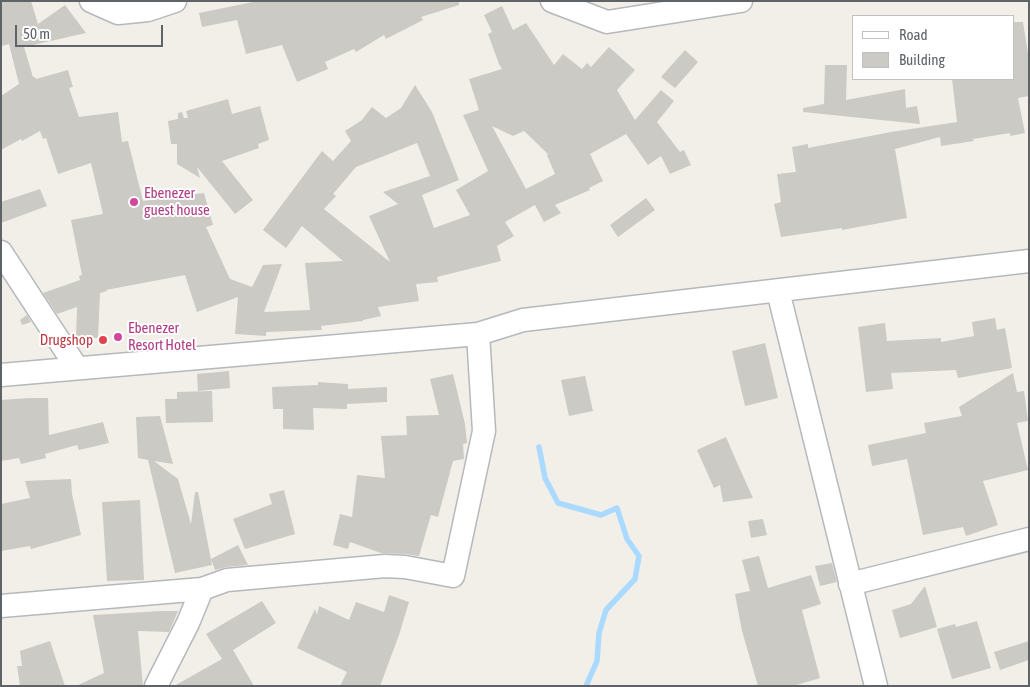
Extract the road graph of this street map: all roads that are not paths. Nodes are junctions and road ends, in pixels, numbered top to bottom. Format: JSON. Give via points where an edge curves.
{"nodes":[{"id":1,"x":91,"y":1,"type":"edge"},
{"id":2,"x":176,"y":1,"type":"edge"},
{"id":3,"x":552,"y":1,"type":"edge"},
{"id":4,"x":741,"y":1,"type":"edge"},
{"id":5,"x":1,"y":252,"type":"edge"},
{"id":6,"x":1029,"y":261,"type":"edge"},
{"id":7,"x":778,"y":291,"type":"junction"},
{"id":8,"x":478,"y":334,"type":"junction"},
{"id":9,"x":77,"y":368,"type":"junction"},
{"id":10,"x":1,"y":375,"type":"edge"},
{"id":11,"x":1029,"y":539,"type":"edge"},
{"id":12,"x":850,"y":584,"type":"junction"},
{"id":13,"x":202,"y":589,"type":"junction"},
{"id":14,"x":1,"y":606,"type":"edge"},
{"id":15,"x":156,"y":686,"type":"edge"},
{"id":16,"x":876,"y":686,"type":"edge"}],
"edges":[{"from":1,"to":2,"type":"street","via":[[118,13],[148,10]]},
{"from":3,"to":4,"type":"street","via":[[607,22]]},
{"from":5,"to":9,"type":"street"},
{"from":6,"to":7,"type":"street"},
{"from":7,"to":8,"type":"street","via":[[523,320]]},
{"from":7,"to":12,"type":"street"},
{"from":8,"to":9,"type":"street"},
{"from":8,"to":13,"type":"street","via":[[484,431],[453,576],[385,566],[226,580]]},
{"from":9,"to":10,"type":"street"},
{"from":11,"to":12,"type":"street"},
{"from":12,"to":16,"type":"street"},
{"from":13,"to":14,"type":"street"},
{"from":13,"to":15,"type":"street"}]}
